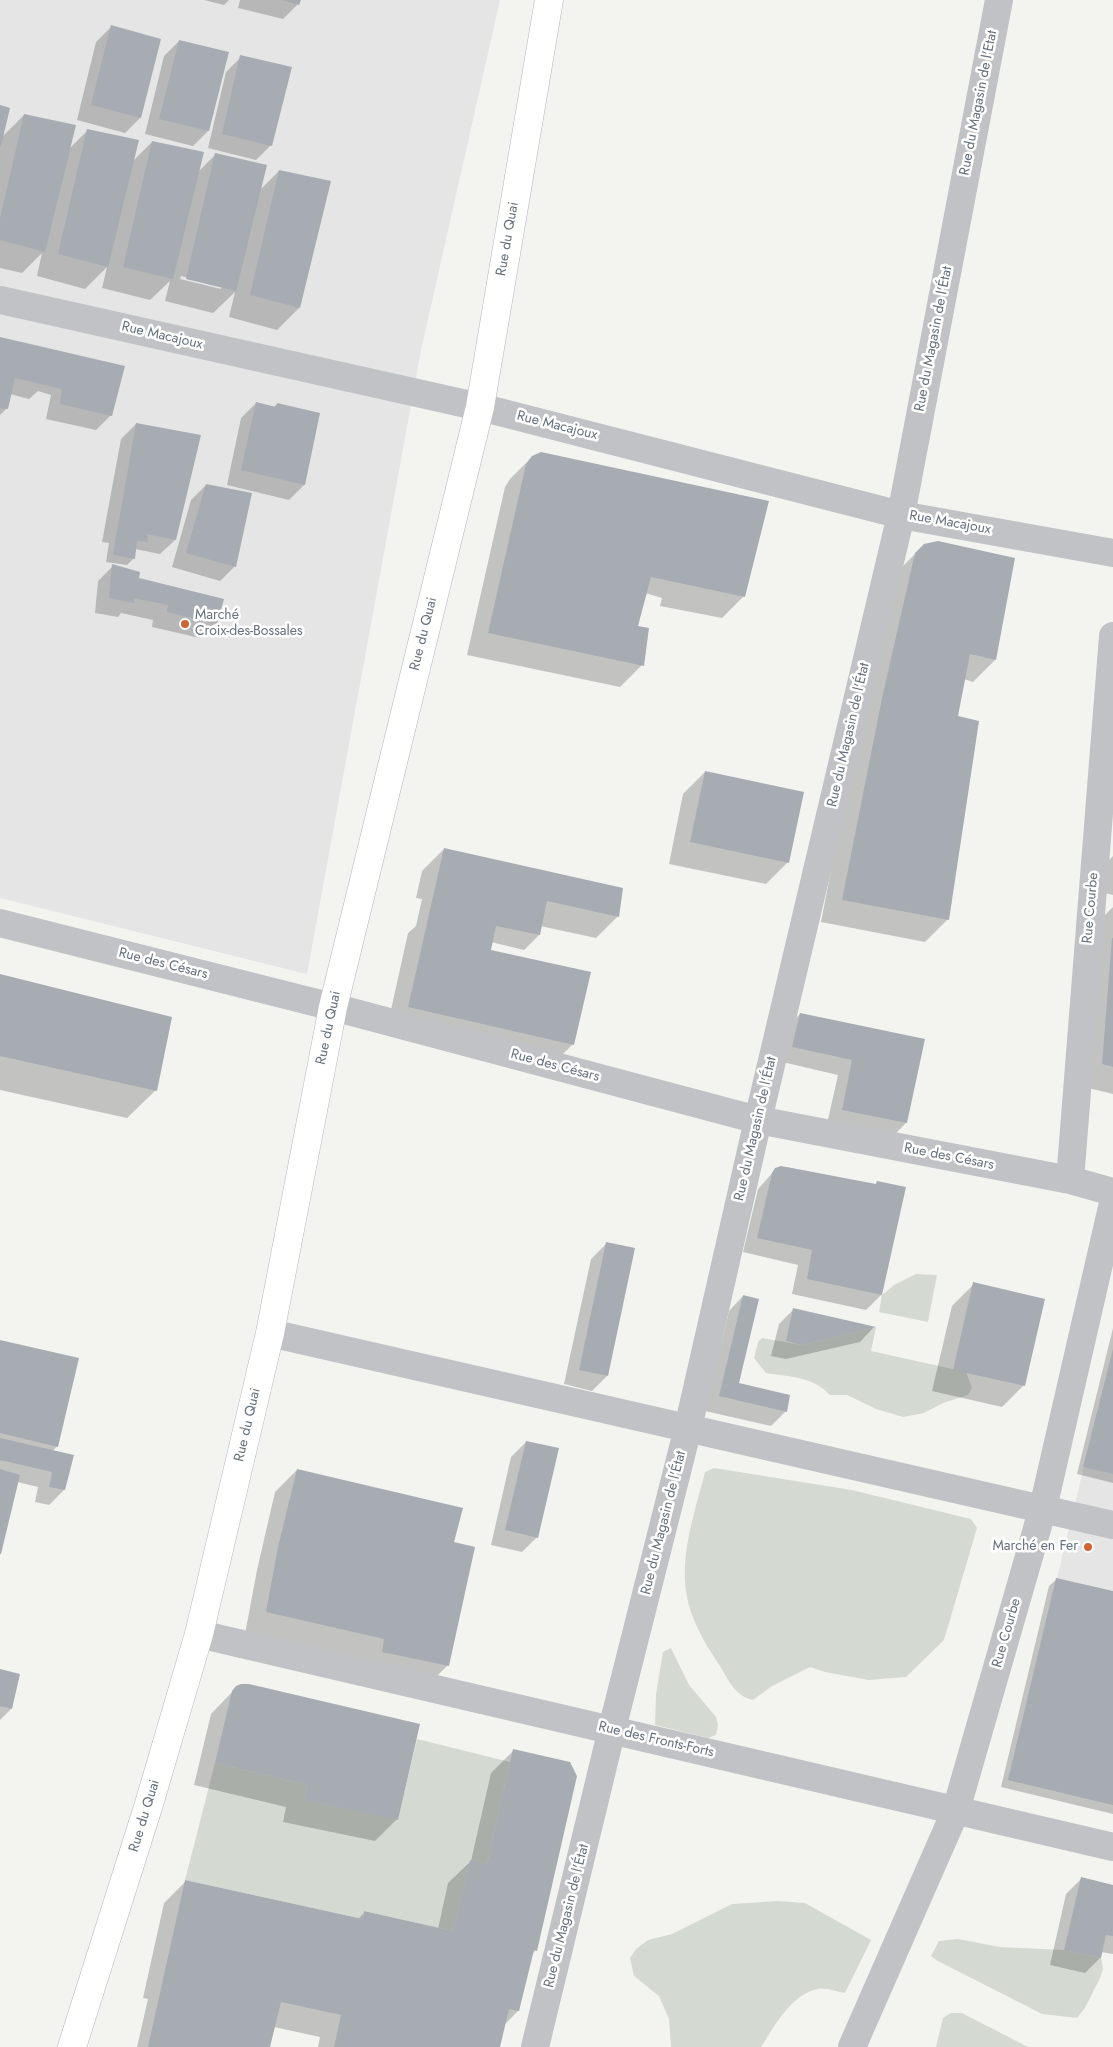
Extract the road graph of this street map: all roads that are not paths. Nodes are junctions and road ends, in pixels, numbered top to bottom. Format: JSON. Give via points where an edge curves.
{"nodes":[{"id":1,"x":549,"y":0,"type":"edge"},
{"id":2,"x":999,"y":0,"type":"edge"},
{"id":3,"x":959,"y":207,"type":"joint"},
{"id":4,"x":0,"y":300,"type":"edge"},
{"id":5,"x":480,"y":406,"type":"junction"},
{"id":6,"x":901,"y":515,"type":"junction"},
{"id":7,"x":1113,"y":552,"type":"edge"},
{"id":8,"x":1113,"y":636,"type":"edge"},
{"id":9,"x":0,"y":923,"type":"edge"},
{"id":10,"x":333,"y":1007,"type":"junction"},
{"id":11,"x":758,"y":1120,"type":"junction"},
{"id":12,"x":1070,"y":1180,"type":"junction"},
{"id":13,"x":1113,"y":1192,"type":"edge"},
{"id":14,"x":1113,"y":1203,"type":"edge"},
{"id":15,"x":270,"y":1333,"type":"junction"},
{"id":16,"x":688,"y":1428,"type":"junction"},
{"id":17,"x":1043,"y":1508,"type":"junction"},
{"id":18,"x":1113,"y":1526,"type":"edge"},
{"id":19,"x":199,"y":1634,"type":"junction"},
{"id":20,"x":612,"y":1729,"type":"junction"},
{"id":21,"x":956,"y":1810,"type":"junction"},
{"id":22,"x":1113,"y":1847,"type":"edge"},
{"id":23,"x":72,"y":2047,"type":"edge"},
{"id":24,"x":535,"y":2047,"type":"edge"},
{"id":25,"x":852,"y":2047,"type":"edge"}],
"edges":[{"from":1,"to":5,"type":"street","name":"Rue du Quai"},
{"from":2,"to":3,"type":"street","name":"Rue du Magasin de l'Etat"},
{"from":3,"to":6,"type":"street","name":"Rue du Magasin de l'État"},
{"from":4,"to":5,"type":"street","name":"Rue Macajoux"},
{"from":5,"to":6,"type":"street","name":"Rue Macajoux"},
{"from":5,"to":10,"type":"street","name":"Rue du Quai"},
{"from":6,"to":7,"type":"street","name":"Rue Macajoux"},
{"from":6,"to":11,"type":"street","name":"Rue du Magasin de l'État"},
{"from":8,"to":12,"type":"street","name":"Rue Courbe"},
{"from":9,"to":10,"type":"street","name":"Rue des Césars"},
{"from":10,"to":11,"type":"street","name":"Rue des Césars"},
{"from":10,"to":15,"type":"street","name":"Rue du Quai"},
{"from":11,"to":12,"type":"street","name":"Rue des Césars"},
{"from":11,"to":16,"type":"street","name":"Rue du Magasin de l'État"},
{"from":12,"to":13,"type":"street","name":"Rue des Césars"},
{"from":14,"to":17,"type":"street","name":"Rue Courbe"},
{"from":15,"to":16,"type":"street"},
{"from":15,"to":19,"type":"street","name":"Rue du Quai"},
{"from":16,"to":17,"type":"street"},
{"from":16,"to":20,"type":"street","name":"Rue du Magasin de l'État"},
{"from":17,"to":18,"type":"street"},
{"from":17,"to":21,"type":"street","name":"Rue Courbe"},
{"from":19,"to":20,"type":"street","name":"Rue des Fronts-Forts"},
{"from":19,"to":23,"type":"street","name":"Rue du Quai"},
{"from":20,"to":21,"type":"street","name":"Rue des Fronts-Forts"},
{"from":20,"to":24,"type":"street","name":"Rue du Magasin de l'État"},
{"from":21,"to":22,"type":"street","name":"Rue des Fronts-Forts"},
{"from":21,"to":25,"type":"street","name":"Rue Courbe"}]}
